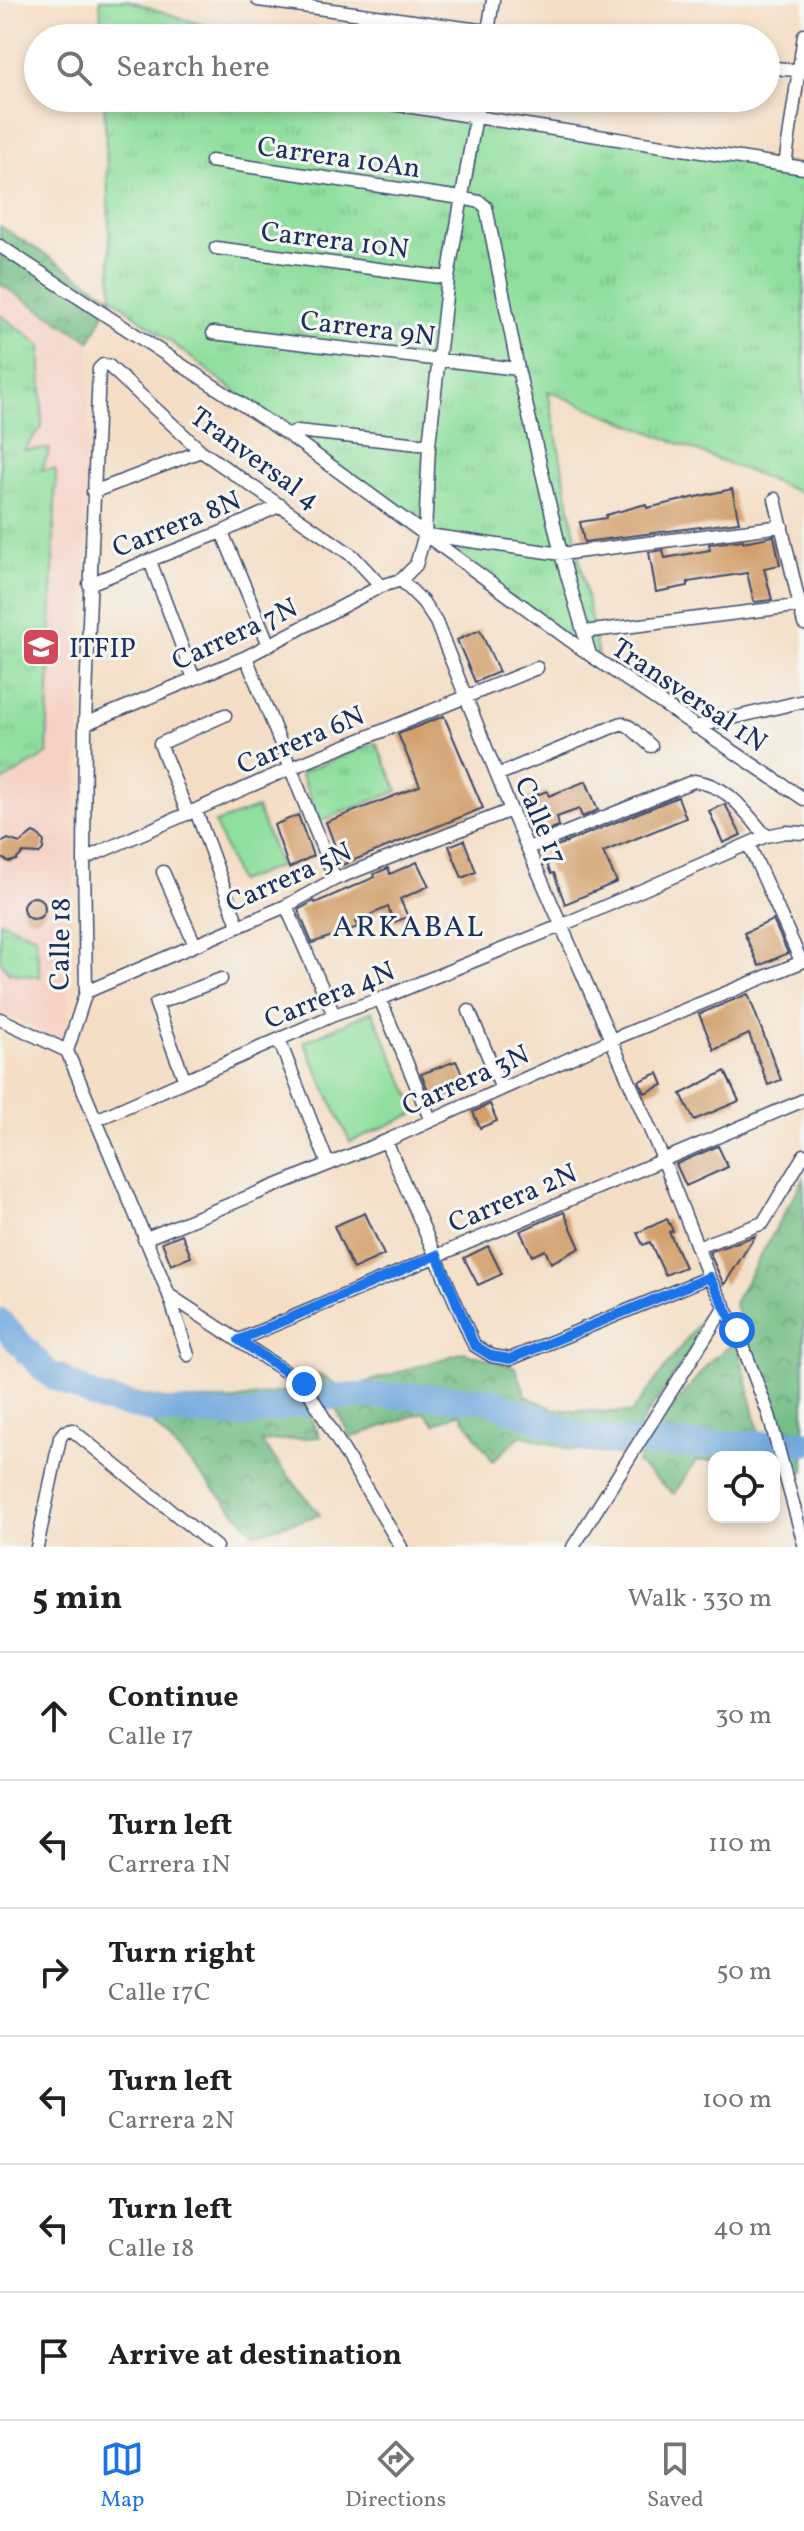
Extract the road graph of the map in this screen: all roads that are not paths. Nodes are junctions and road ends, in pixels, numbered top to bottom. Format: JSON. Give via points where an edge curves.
{"nodes":[{"id":1,"x":258,"y":0,"type":"edge"},
{"id":2,"x":493,"y":0,"type":"edge"},
{"id":3,"x":416,"y":24,"type":"edge"},
{"id":4,"x":490,"y":24,"type":"edge"},
{"id":5,"x":804,"y":35,"type":"edge"},
{"id":6,"x":780,"y":69,"type":"edge"},
{"id":7,"x":802,"y":71,"type":"edge"},
{"id":8,"x":436,"y":112,"type":"edge"},
{"id":9,"x":478,"y":112,"type":"edge"},
{"id":10,"x":477,"y":119,"type":"junction"},
{"id":11,"x":211,"y":161,"type":"dead end"},
{"id":12,"x":785,"y":165,"type":"junction"},
{"id":13,"x":804,"y":168,"type":"edge"},
{"id":14,"x":461,"y":198,"type":"junction"},
{"id":15,"x":0,"y":246,"type":"edge"},
{"id":16,"x":216,"y":248,"type":"dead end"},
{"id":17,"x":448,"y":278,"type":"junction"},
{"id":18,"x":213,"y":333,"type":"dead end"},
{"id":19,"x":438,"y":360,"type":"junction"},
{"id":20,"x":103,"y":365,"type":"joint"},
{"id":21,"x":518,"y":369,"type":"junction"},
{"id":22,"x":290,"y":436,"type":"junction"},
{"id":23,"x":429,"y":445,"type":"junction"},
{"id":24,"x":201,"y":451,"type":"junction"},
{"id":25,"x":93,"y":492,"type":"junction"},
{"id":26,"x":775,"y":499,"type":"dead end"},
{"id":27,"x":281,"y":505,"type":"junction"},
{"id":28,"x":782,"y":526,"type":"junction"},
{"id":29,"x":222,"y":532,"type":"junction"},
{"id":30,"x":425,"y":534,"type":"junction"},
{"id":31,"x":561,"y":554,"type":"junction"},
{"id":32,"x":150,"y":561,"type":"junction"},
{"id":33,"x":401,"y":580,"type":"junction"},
{"id":34,"x":89,"y":584,"type":"junction"},
{"id":35,"x":381,"y":586,"type":"junction"},
{"id":36,"x":802,"y":606,"type":"edge"},
{"id":37,"x":804,"y":624,"type":"edge"},
{"id":38,"x":584,"y":632,"type":"junction"},
{"id":39,"x":269,"y":645,"type":"junction"},
{"id":40,"x":590,"y":655,"type":"junction"},
{"id":41,"x":246,"y":657,"type":"junction"},
{"id":42,"x":537,"y":668,"type":"dead end"},
{"id":43,"x":194,"y":679,"type":"junction"},
{"id":44,"x":465,"y":696,"type":"junction"},
{"id":45,"x":804,"y":701,"type":"edge"},
{"id":46,"x":225,"y":715,"type":"dead end"},
{"id":47,"x":85,"y":724,"type":"junction"},
{"id":48,"x":695,"y":727,"type":"junction"},
{"id":49,"x":651,"y":746,"type":"dead end"},
{"id":50,"x":291,"y":768,"type":"junction"},
{"id":51,"x":497,"y":775,"type":"junction"},
{"id":52,"x":804,"y":799,"type":"edge"},
{"id":53,"x":511,"y":810,"type":"junction"},
{"id":54,"x":192,"y":812,"type":"junction"},
{"id":55,"x":804,"y":833,"type":"edge"},
{"id":56,"x":766,"y":836,"type":"junction"},
{"id":57,"x":749,"y":845,"type":"junction"},
{"id":58,"x":528,"y":848,"type":"junction"},
{"id":59,"x":84,"y":859,"type":"junction"},
{"id":60,"x":163,"y":872,"type":"dead end"},
{"id":61,"x":335,"y":879,"type":"junction"},
{"id":62,"x":286,"y":906,"type":"junction"},
{"id":63,"x":238,"y":925,"type":"junction"},
{"id":64,"x":560,"y":926,"type":"junction"},
{"id":65,"x":195,"y":945,"type":"junction"},
{"id":66,"x":802,"y":961,"type":"edge"},
{"id":67,"x":221,"y":979,"type":"dead end"},
{"id":68,"x":86,"y":992,"type":"junction"},
{"id":69,"x":380,"y":999,"type":"junction"},
{"id":70,"x":469,"y":1011,"type":"dead end"},
{"id":71,"x":334,"y":1015,"type":"junction"},
{"id":72,"x":0,"y":1019,"type":"edge"},
{"id":73,"x":279,"y":1040,"type":"junction"},
{"id":74,"x":611,"y":1040,"type":"junction"},
{"id":75,"x":67,"y":1051,"type":"junction"},
{"id":76,"x":185,"y":1081,"type":"junction"},
{"id":77,"x":502,"y":1089,"type":"junction"},
{"id":78,"x":804,"y":1100,"type":"edge"},
{"id":79,"x":96,"y":1120,"type":"junction"},
{"id":80,"x":431,"y":1121,"type":"junction"},
{"id":81,"x":386,"y":1141,"type":"junction"},
{"id":82,"x":804,"y":1155,"type":"edge"},
{"id":83,"x":663,"y":1159,"type":"junction"},
{"id":84,"x":328,"y":1164,"type":"junction"},
{"id":85,"x":144,"y":1239,"type":"junction"},
{"id":86,"x":697,"y":1247,"type":"junction"},
{"id":87,"x":437,"y":1255,"type":"junction"},
{"id":88,"x":709,"y":1277,"type":"junction"},
{"id":89,"x":169,"y":1295,"type":"junction"},
{"id":90,"x":725,"y":1306,"type":"junction"},
{"id":91,"x":239,"y":1340,"type":"junction"},
{"id":92,"x":188,"y":1355,"type":"dead end"},
{"id":93,"x":804,"y":1544,"type":"edge"},
{"id":94,"x":37,"y":1547,"type":"edge"},
{"id":95,"x":216,"y":1547,"type":"edge"},
{"id":96,"x":401,"y":1547,"type":"edge"},
{"id":97,"x":573,"y":1547,"type":"edge"}],
"edges":[{"from":1,"to":3,"type":"street"},
{"from":2,"to":4,"type":"street"},
{"from":5,"to":7,"type":"street"},
{"from":6,"to":7,"type":"street"},
{"from":7,"to":12,"type":"street"},
{"from":8,"to":10,"type":"street"},
{"from":9,"to":10,"type":"street"},
{"from":10,"to":12,"type":"street"},
{"from":10,"to":14,"type":"street"},
{"from":11,"to":14,"type":"street","name":"Carrera 10An"},
{"from":12,"to":13,"type":"street"},
{"from":14,"to":17,"type":"street"},
{"from":14,"to":21,"type":"street","via":[[486,207]]},
{"from":15,"to":22,"type":"street"},
{"from":16,"to":17,"type":"street","name":"Carrera 10N"},
{"from":17,"to":19,"type":"street"},
{"from":18,"to":19,"type":"street","name":"Carrera 9N"},
{"from":19,"to":21,"type":"street","name":"Carrera 9N"},
{"from":19,"to":23,"type":"street"},
{"from":20,"to":24,"type":"street","name":"Tranversal 4"},
{"from":20,"to":25,"type":"street","name":"Calle 18"},
{"from":21,"to":31,"type":"street"},
{"from":22,"to":23,"type":"street","via":[[297,431]]},
{"from":22,"to":30,"type":"street"},
{"from":23,"to":30,"type":"street"},
{"from":24,"to":25,"type":"street"},
{"from":24,"to":27,"type":"street","name":"Tranversal 4"},
{"from":25,"to":34,"type":"street","name":"Calle 18"},
{"from":26,"to":28,"type":"street"},
{"from":27,"to":29,"type":"street","name":"Carrera 8N"},
{"from":27,"to":35,"type":"street","name":"Tranversal 4","via":[[353,556]]},
{"from":28,"to":31,"type":"street"},
{"from":28,"to":36,"type":"street"},
{"from":29,"to":32,"type":"street","name":"Carrera 8N"},
{"from":29,"to":39,"type":"street"},
{"from":30,"to":31,"type":"street"},
{"from":30,"to":33,"type":"street","via":[[416,565]]},
{"from":30,"to":40,"type":"street","name":"Transversal 1N"},
{"from":31,"to":38,"type":"street"},
{"from":32,"to":34,"type":"street","name":"Carrera 8N"},
{"from":32,"to":43,"type":"street"},
{"from":33,"to":35,"type":"street","name":"Carrera 7N"},
{"from":33,"to":44,"type":"street","name":"Calle 17","via":[[436,622]]},
{"from":34,"to":47,"type":"street","name":"Calle 18"},
{"from":35,"to":39,"type":"street","name":"Carrera 7N"},
{"from":36,"to":37,"type":"street"},
{"from":36,"to":38,"type":"street"},
{"from":38,"to":40,"type":"street"},
{"from":39,"to":41,"type":"street","name":"Carrera 7N"},
{"from":40,"to":48,"type":"street","name":"Transversal 1N"},
{"from":41,"to":43,"type":"street","name":"Carrera 7N"},
{"from":41,"to":50,"type":"street"},
{"from":42,"to":44,"type":"street","name":"Carrera 6N"},
{"from":43,"to":47,"type":"street","name":"Carrera 7N"},
{"from":44,"to":50,"type":"street","name":"Carrera 6N"},
{"from":44,"to":51,"type":"street","name":"Calle 17"},
{"from":45,"to":48,"type":"street"},
{"from":46,"to":54,"type":"street","via":[[160,744]]},
{"from":47,"to":59,"type":"street","name":"Calle 18"},
{"from":48,"to":52,"type":"street","name":"Transversal 1N"},
{"from":49,"to":51,"type":"street","via":[[622,723]]},
{"from":50,"to":54,"type":"street","name":"Carrera 6N"},
{"from":50,"to":61,"type":"street"},
{"from":51,"to":53,"type":"street","name":"Calle 17"},
{"from":53,"to":58,"type":"street","name":"Calle 17"},
{"from":53,"to":61,"type":"street","name":"Carrera 5N"},
{"from":54,"to":59,"type":"street","name":"Carrera 6N"},
{"from":54,"to":63,"type":"street"},
{"from":55,"to":56,"type":"street","name":"Carrera 4N"},
{"from":56,"to":57,"type":"street","name":"Carrera 4N"},
{"from":56,"to":58,"type":"street","via":[[730,795],[712,783],[694,781]]},
{"from":57,"to":64,"type":"street","name":"Carrera 4N"},
{"from":57,"to":66,"type":"street"},
{"from":58,"to":64,"type":"street","name":"Calle 17"},
{"from":59,"to":68,"type":"street","name":"Calle 18"},
{"from":60,"to":65,"type":"street"},
{"from":61,"to":62,"type":"street","name":"Carrera 5N"},
{"from":62,"to":63,"type":"street","name":"Carrera 5N"},
{"from":62,"to":71,"type":"street"},
{"from":63,"to":65,"type":"street","name":"Carrera 5N"},
{"from":64,"to":69,"type":"street","name":"Carrera 4N"},
{"from":64,"to":74,"type":"street","name":"Calle 17"},
{"from":65,"to":68,"type":"street","name":"Carrera 5N"},
{"from":66,"to":74,"type":"street","name":"Carrera 3N"},
{"from":67,"to":76,"type":"street","via":[[156,1004]]},
{"from":68,"to":75,"type":"street","name":"Calle 18"},
{"from":69,"to":71,"type":"street","name":"Carrera 4N"},
{"from":69,"to":80,"type":"street"},
{"from":70,"to":77,"type":"street"},
{"from":71,"to":73,"type":"street","name":"Carrera 4N"},
{"from":72,"to":75,"type":"street"},
{"from":73,"to":76,"type":"street","name":"Carrera 4N"},
{"from":73,"to":84,"type":"street"},
{"from":74,"to":77,"type":"street","name":"Carrera 3N"},
{"from":74,"to":83,"type":"street","name":"Calle 17"},
{"from":75,"to":79,"type":"street"},
{"from":76,"to":79,"type":"street","name":"Carrera 4N"},
{"from":77,"to":80,"type":"street","name":"Carrera 3N"},
{"from":78,"to":83,"type":"street","name":"Carrera 2N"},
{"from":79,"to":85,"type":"street"},
{"from":80,"to":81,"type":"street","name":"Carrera 3N"},
{"from":81,"to":84,"type":"street","name":"Carrera 3N"},
{"from":81,"to":87,"type":"street"},
{"from":82,"to":86,"type":"street","via":[[763,1223]]},
{"from":83,"to":86,"type":"street","name":"Calle 17"},
{"from":83,"to":87,"type":"street","name":"Carrera 2N"},
{"from":84,"to":85,"type":"street","name":"Carrera 3N"},
{"from":85,"to":89,"type":"street"},
{"from":86,"to":88,"type":"street","name":"Calle 17"},
{"from":87,"to":88,"type":"street","via":[[474,1345],[510,1359]]},
{"from":87,"to":91,"type":"street","name":"Carrera 2N"},
{"from":88,"to":90,"type":"street","name":"Calle 17"},
{"from":89,"to":91,"type":"street"},
{"from":89,"to":92,"type":"street"},
{"from":90,"to":93,"type":"street","name":"Calle 17","via":[[769,1415]]},
{"from":90,"to":97,"type":"street"},
{"from":91,"to":96,"type":"street","via":[[304,1384]]},
{"from":94,"to":95,"type":"street","via":[[60,1438],[72,1430]]}]}
